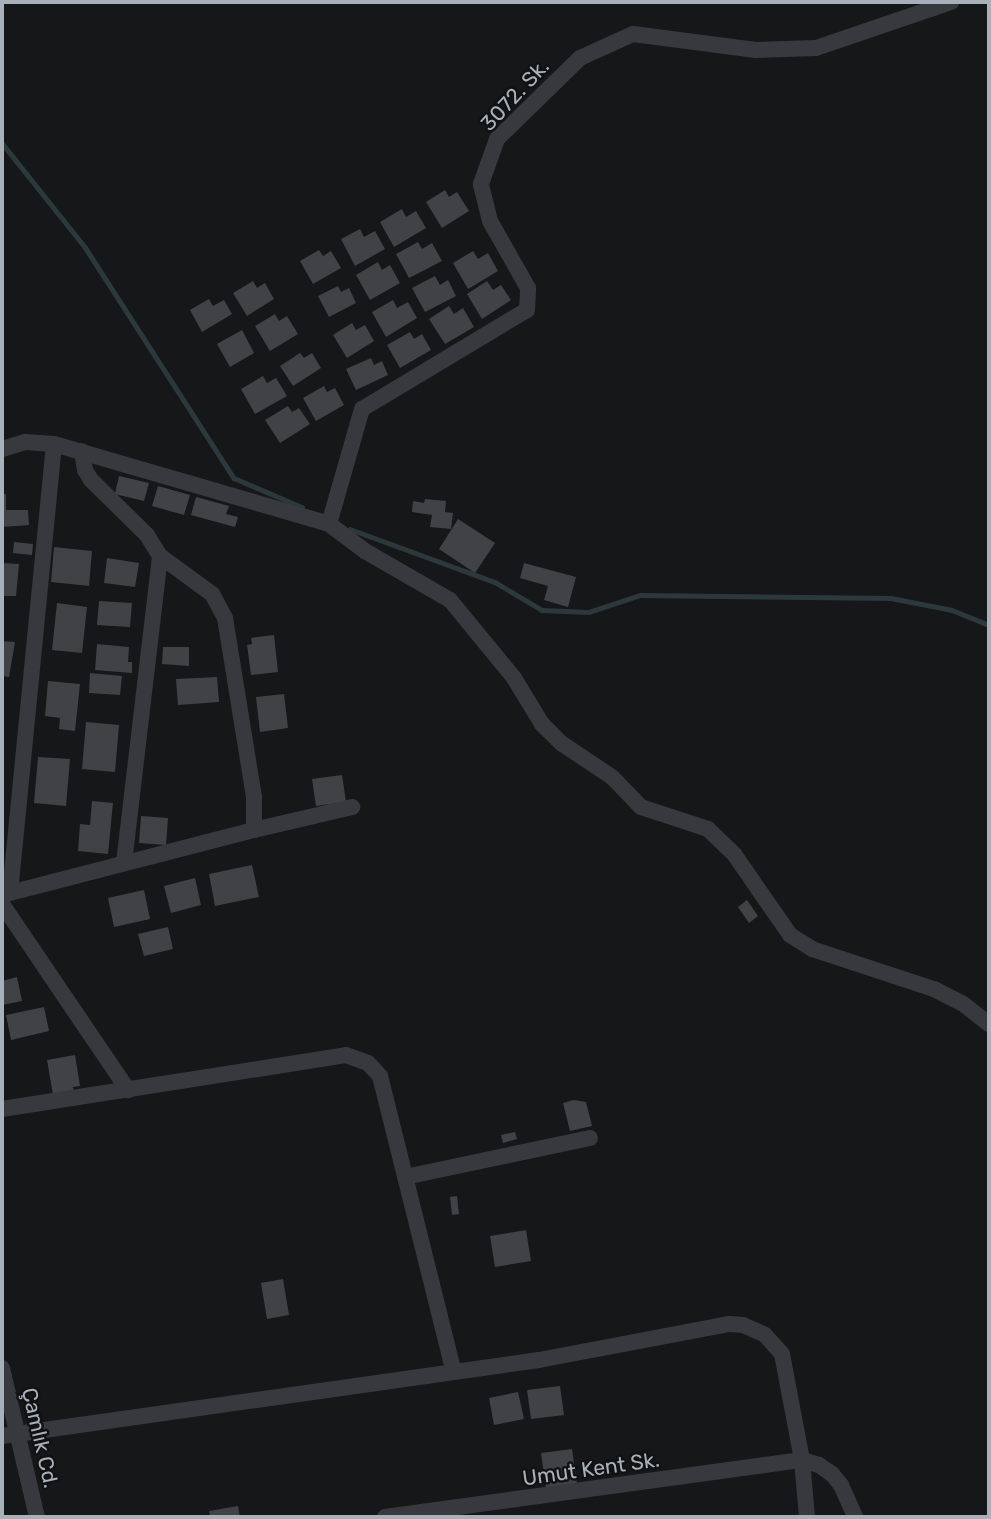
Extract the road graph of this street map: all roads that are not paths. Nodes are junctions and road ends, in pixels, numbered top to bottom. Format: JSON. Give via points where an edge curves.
{"nodes":[{"id":1,"x":951,"y":2,"type":"edge"},
{"id":2,"x":54,"y":444,"type":"junction"},
{"id":3,"x":2,"y":449,"type":"edge"},
{"id":4,"x":82,"y":451,"type":"junction"},
{"id":5,"x":329,"y":524,"type":"junction"},
{"id":6,"x":160,"y":555,"type":"junction"},
{"id":7,"x":352,"y":807,"type":"dead end"},
{"id":8,"x":254,"y":830,"type":"junction"},
{"id":9,"x":124,"y":863,"type":"junction"},
{"id":10,"x":4,"y":897,"type":"edge"},
{"id":11,"x":989,"y":1024,"type":"edge"},
{"id":12,"x":128,"y":1090,"type":"junction"},
{"id":13,"x":2,"y":1109,"type":"edge"},
{"id":14,"x":590,"y":1138,"type":"dead end"},
{"id":15,"x":405,"y":1177,"type":"junction"},
{"id":16,"x":2,"y":1368,"type":"edge"},
{"id":17,"x":454,"y":1372,"type":"junction"},
{"id":18,"x":10,"y":1436,"type":"edge"},
{"id":19,"x":802,"y":1460,"type":"junction"},
{"id":20,"x":468,"y":1512,"type":"edge"},
{"id":21,"x":37,"y":1517,"type":"edge"},
{"id":22,"x":385,"y":1517,"type":"edge"},
{"id":23,"x":807,"y":1517,"type":"edge"},
{"id":24,"x":855,"y":1517,"type":"edge"}],
"edges":[{"from":1,"to":5,"type":"street","name":"3072. Sk.","via":[[816,48],[756,50],[633,34],[580,58],[497,139],[481,184],[491,221],[528,288],[527,310],[362,409]]},
{"from":2,"to":3,"type":"street","via":[[25,442]]},
{"from":2,"to":4,"type":"street"},
{"from":2,"to":10,"type":"street"},
{"from":4,"to":5,"type":"street"},
{"from":4,"to":6,"type":"street","via":[[91,480],[147,535]]},
{"from":5,"to":11,"type":"street","via":[[365,551],[450,600],[561,743],[612,777],[641,807],[708,829],[734,853],[790,935],[811,949],[934,989]]},
{"from":6,"to":8,"type":"street","via":[[203,586],[225,618],[254,797]]},
{"from":6,"to":9,"type":"street"},
{"from":7,"to":8,"type":"street"},
{"from":8,"to":9,"type":"street"},
{"from":9,"to":10,"type":"street"},
{"from":10,"to":12,"type":"street"},
{"from":12,"to":13,"type":"street"},
{"from":12,"to":15,"type":"street","via":[[346,1055],[358,1058],[380,1076]]},
{"from":14,"to":15,"type":"street"},
{"from":15,"to":17,"type":"street"},
{"from":16,"to":18,"type":"street","name":"Çamlık Cd."},
{"from":17,"to":18,"type":"street"},
{"from":17,"to":19,"type":"street","via":[[743,1325],[765,1335],[782,1354]]},
{"from":18,"to":21,"type":"street","name":"Çamlık Cd."},
{"from":19,"to":20,"type":"street","name":"Umut Kent Sk."},
{"from":19,"to":23,"type":"street"},
{"from":19,"to":24,"type":"street","via":[[832,1474]]},
{"from":20,"to":22,"type":"street","name":"Umut Kent Sk."}]}
